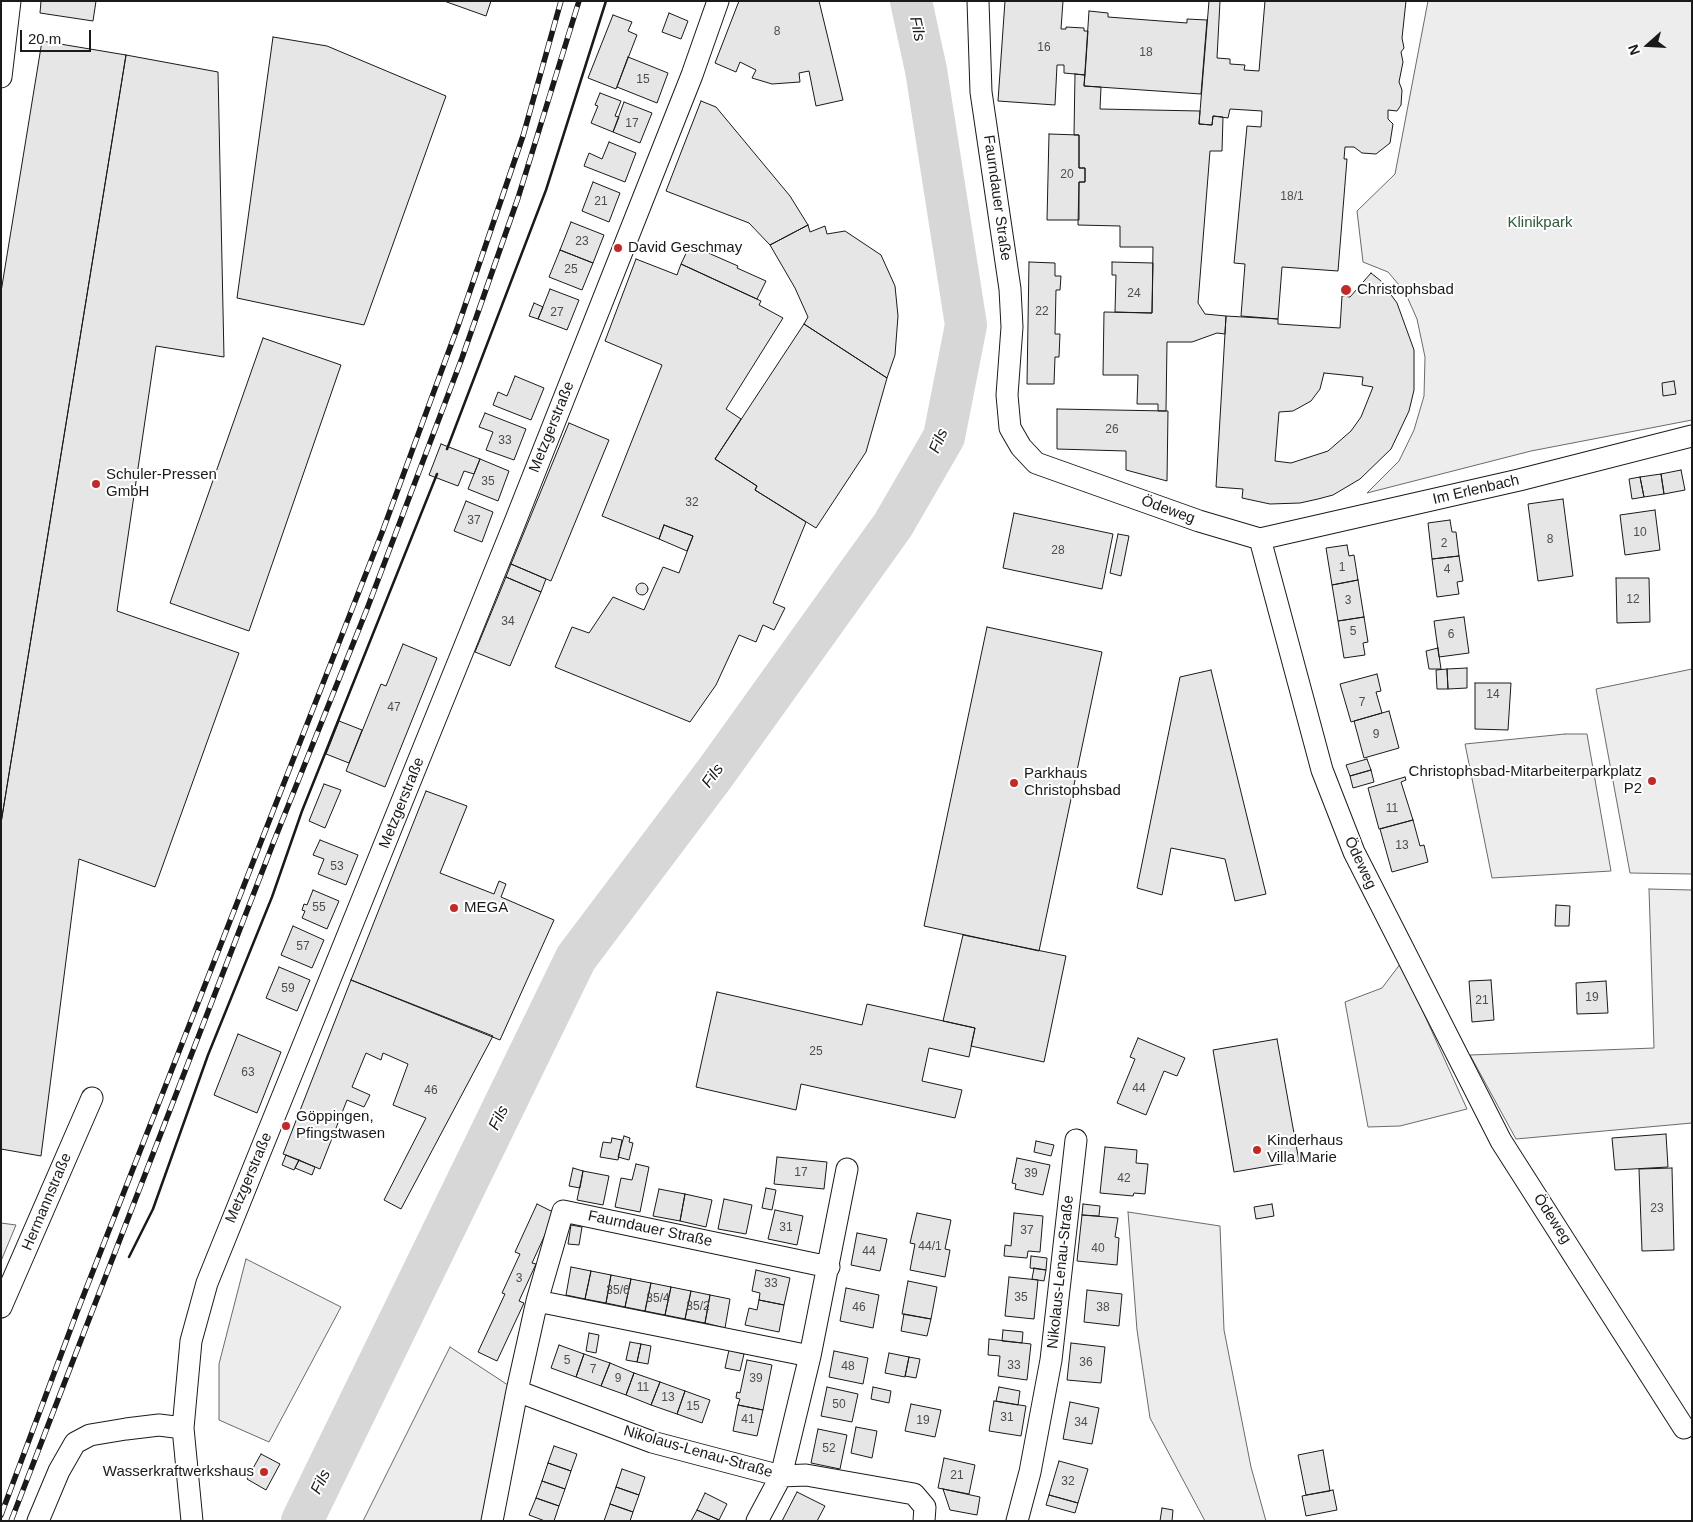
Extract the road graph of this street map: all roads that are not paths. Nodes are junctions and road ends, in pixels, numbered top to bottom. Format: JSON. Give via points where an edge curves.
{"nodes":[{"id":1,"x":10,"y":1,"type":"edge"},
{"id":2,"x":718,"y":1,"type":"edge"},
{"id":3,"x":978,"y":1,"type":"edge"},
{"id":4,"x":1,"y":77,"type":"edge"},
{"id":5,"x":1007,"y":396,"type":"joint"},
{"id":6,"x":1692,"y":436,"type":"edge"},
{"id":7,"x":1260,"y":540,"type":"junction"},
{"id":8,"x":92,"y":1098,"type":"dead end"},
{"id":9,"x":1076,"y":1140,"type":"dead end"},
{"id":10,"x":847,"y":1169,"type":"dead end"},
{"id":11,"x":829,"y":1268,"type":"junction"},
{"id":12,"x":537,"y":1301,"type":"junction"},
{"id":13,"x":1,"y":1307,"type":"edge"},
{"id":14,"x":810,"y":1356,"type":"junction"},
{"id":15,"x":517,"y":1391,"type":"junction"},
{"id":16,"x":183,"y":1428,"type":"junction"},
{"id":17,"x":1684,"y":1428,"type":"dead end"},
{"id":18,"x":781,"y":1476,"type":"junction"},
{"id":19,"x":38,"y":1521,"type":"edge"},
{"id":20,"x":192,"y":1521,"type":"edge"},
{"id":21,"x":492,"y":1521,"type":"edge"},
{"id":22,"x":757,"y":1521,"type":"edge"},
{"id":23,"x":924,"y":1521,"type":"edge"},
{"id":24,"x":1018,"y":1521,"type":"edge"}],
"edges":[{"from":1,"to":4,"type":"street"},
{"from":2,"to":16,"type":"street","name":"Metzgerstraße","via":[[692,75],[506,544],[206,1283],[191,1341]]},
{"from":3,"to":5,"type":"street","name":"Faurndauer Straße","via":[[981,92],[1010,289],[1012,327]]},
{"from":5,"to":7,"type":"street","name":"Ödeweg","via":[[1010,428],[1020,447],[1036,463]]},
{"from":6,"to":7,"type":"street","name":"Im Erlenbach"},
{"from":7,"to":17,"type":"street","name":"Ödeweg","via":[[1322,770],[1362,869],[1501,1141]]},
{"from":8,"to":13,"type":"street","name":"Hermannstraße"},
{"from":9,"to":24,"type":"street","name":"Nikolaus-Lenau-Straße","via":[[1051,1360]]},
{"from":10,"to":11,"type":"street"},
{"from":11,"to":12,"type":"street","name":"Faurndauer Straße","via":[[563,1211]]},
{"from":11,"to":14,"type":"street"},
{"from":12,"to":14,"type":"street"},
{"from":12,"to":15,"type":"street","name":"Faurndauer Straße"},
{"from":14,"to":18,"type":"street"},
{"from":15,"to":18,"type":"street","name":"Nikolaus-Lenau-Straße","via":[[652,1442]]},
{"from":15,"to":21,"type":"street","name":"Faurndauer Straße"},
{"from":16,"to":19,"type":"street","via":[[159,1425],[126,1429],[90,1435],[75,1443]]},
{"from":16,"to":20,"type":"street"},
{"from":18,"to":22,"type":"street"},
{"from":18,"to":23,"type":"street","name":"Nikolaus-Lenau-Straße","via":[[806,1475],[914,1494],[925,1507]]}]}
